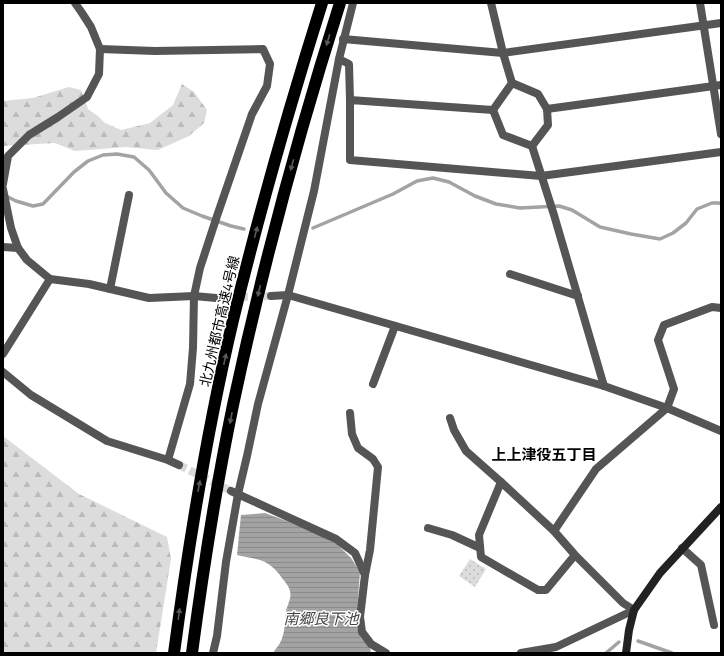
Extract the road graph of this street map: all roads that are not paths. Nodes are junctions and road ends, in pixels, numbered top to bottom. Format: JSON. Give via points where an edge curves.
{"nodes":[{"id":1,"x":75,"y":3,"type":"edge"},
{"id":2,"x":322,"y":3,"type":"edge"},
{"id":3,"x":340,"y":3,"type":"edge"},
{"id":4,"x":353,"y":3,"type":"edge"},
{"id":5,"x":490,"y":3,"type":"edge"},
{"id":6,"x":700,"y":3,"type":"edge"},
{"id":7,"x":721,"y":23,"type":"edge"},
{"id":8,"x":703,"y":25,"type":"junction"},
{"id":9,"x":343,"y":39,"type":"junction"},
{"id":10,"x":100,"y":49,"type":"junction"},
{"id":11,"x":503,"y":53,"type":"junction"},
{"id":12,"x":339,"y":59,"type":"junction"},
{"id":13,"x":512,"y":83,"type":"junction"},
{"id":14,"x":717,"y":85,"type":"edge"},
{"id":15,"x":350,"y":100,"type":"junction"},
{"id":16,"x":547,"y":109,"type":"junction"},
{"id":17,"x":493,"y":110,"type":"junction"},
{"id":18,"x":721,"y":134,"type":"edge"},
{"id":19,"x":532,"y":146,"type":"junction"},
{"id":20,"x":721,"y":152,"type":"edge"},
{"id":21,"x":541,"y":176,"type":"junction"},
{"id":22,"x":3,"y":184,"type":"edge"},
{"id":23,"x":3,"y":189,"type":"edge"},
{"id":24,"x":3,"y":192,"type":"edge"},
{"id":25,"x":130,"y":195,"type":"dead end"},
{"id":26,"x":3,"y":247,"type":"edge"},
{"id":27,"x":18,"y":248,"type":"junction"},
{"id":28,"x":510,"y":274,"type":"dead end"},
{"id":29,"x":50,"y":279,"type":"junction"},
{"id":30,"x":110,"y":289,"type":"junction"},
{"id":31,"x":288,"y":295,"type":"junction"},
{"id":32,"x":194,"y":296,"type":"junction"},
{"id":33,"x":270,"y":296,"type":"tunnel mouth"},
{"id":34,"x":578,"y":296,"type":"junction"},
{"id":35,"x":216,"y":298,"type":"tunnel mouth"},
{"id":36,"x":721,"y":308,"type":"edge"},
{"id":37,"x":395,"y":326,"type":"junction"},
{"id":38,"x":3,"y":354,"type":"edge"},
{"id":39,"x":3,"y":372,"type":"edge"},
{"id":40,"x":373,"y":384,"type":"dead end"},
{"id":41,"x":604,"y":386,"type":"junction"},
{"id":42,"x":667,"y":408,"type":"junction"},
{"id":43,"x":350,"y":413,"type":"dead end"},
{"id":44,"x":450,"y":418,"type":"dead end"},
{"id":45,"x":721,"y":431,"type":"edge"},
{"id":46,"x":168,"y":460,"type":"junction"},
{"id":47,"x":179,"y":465,"type":"tunnel mouth"},
{"id":48,"x":501,"y":482,"type":"junction"},
{"id":49,"x":235,"y":492,"type":"junction"},
{"id":50,"x":721,"y":507,"type":"edge"},
{"id":51,"x":428,"y":528,"type":"dead end"},
{"id":52,"x":554,"y":532,"type":"junction"},
{"id":53,"x":480,"y":548,"type":"junction"},
{"id":54,"x":682,"y":548,"type":"junction"},
{"id":55,"x":575,"y":554,"type":"junction"},
{"id":56,"x":365,"y":575,"type":"junction"},
{"id":57,"x":634,"y":610,"type":"junction"},
{"id":58,"x":714,"y":625,"type":"dead end"},
{"id":59,"x":174,"y":653,"type":"edge"},
{"id":60,"x":192,"y":653,"type":"edge"},
{"id":61,"x":213,"y":653,"type":"edge"},
{"id":62,"x":386,"y":653,"type":"edge"},
{"id":63,"x":521,"y":653,"type":"edge"},
{"id":64,"x":626,"y":653,"type":"edge"}],
"edges":[{"from":1,"to":10,"type":"street","via":[[91,27]]},
{"from":59,"to":2,"type":"highway","name":"北九州都市高速4号線","one_way":true,"via":[[198,492],[233,320],[281,141]]},
{"from":3,"to":60,"type":"highway","one_way":true,"via":[[297,146],[250,329],[216,494]]},
{"from":4,"to":9,"type":"street"},
{"from":5,"to":11,"type":"street"},
{"from":6,"to":8,"type":"street"},
{"from":7,"to":8,"type":"street"},
{"from":8,"to":11,"type":"street"},
{"from":8,"to":14,"type":"street"},
{"from":9,"to":11,"type":"street"},
{"from":9,"to":12,"type":"street"},
{"from":10,"to":22,"type":"street","via":[[99,74],[87,97],[29,135],[8,156]]},
{"from":10,"to":32,"type":"street","via":[[155,51],[263,48],[270,64],[267,86],[252,114],[212,230]]},
{"from":11,"to":13,"type":"street"},
{"from":12,"to":15,"type":"street","via":[[349,64]]},
{"from":12,"to":31,"type":"street","via":[[314,192]]},
{"from":13,"to":16,"type":"street","via":[[538,94]]},
{"from":13,"to":17,"type":"street"},
{"from":14,"to":16,"type":"street"},
{"from":14,"to":18,"type":"street"},
{"from":15,"to":17,"type":"street"},
{"from":15,"to":21,"type":"street","via":[[350,160]]},
{"from":16,"to":19,"type":"street","via":[[548,125]]},
{"from":17,"to":19,"type":"street","via":[[503,135]]},
{"from":19,"to":21,"type":"street"},
{"from":20,"to":21,"type":"street"},
{"from":21,"to":34,"type":"street"},
{"from":23,"to":24,"type":"street"},
{"from":24,"to":27,"type":"street"},
{"from":25,"to":30,"type":"street"},
{"from":26,"to":27,"type":"street"},
{"from":27,"to":29,"type":"street","via":[[27,260]]},
{"from":28,"to":34,"type":"street"},
{"from":29,"to":30,"type":"street"},
{"from":29,"to":38,"type":"street"},
{"from":30,"to":32,"type":"street","via":[[149,298]]},
{"from":31,"to":33,"type":"street"},
{"from":31,"to":37,"type":"street"},
{"from":31,"to":49,"type":"street","via":[[258,404],[247,456]]},
{"from":32,"to":35,"type":"street"},
{"from":32,"to":46,"type":"street","via":[[190,384]]},
{"from":34,"to":41,"type":"street"},
{"from":36,"to":42,"type":"street","via":[[712,307],[664,325],[658,340],[674,389]]},
{"from":37,"to":40,"type":"street"},
{"from":37,"to":41,"type":"street"},
{"from":39,"to":46,"type":"street","via":[[31,395],[107,441]]},
{"from":41,"to":42,"type":"street"},
{"from":42,"to":45,"type":"street"},
{"from":42,"to":52,"type":"street","via":[[596,469]]},
{"from":43,"to":56,"type":"street","via":[[352,434],[358,448],[373,459],[378,467]]},
{"from":44,"to":48,"type":"street","via":[[466,451]]},
{"from":46,"to":47,"type":"street"},
{"from":48,"to":52,"type":"street"},
{"from":48,"to":53,"type":"street","via":[[478,535]]},
{"from":49,"to":56,"type":"street","via":[[336,539],[355,553]]},
{"from":49,"to":61,"type":"street"},
{"from":50,"to":54,"type":"street"},
{"from":51,"to":53,"type":"street","via":[[452,534]]},
{"from":52,"to":55,"type":"street"},
{"from":53,"to":55,"type":"street","via":[[481,557],[538,590],[546,590]]},
{"from":54,"to":57,"type":"street","via":[[660,573]]},
{"from":54,"to":58,"type":"street","via":[[701,565]]},
{"from":55,"to":57,"type":"street","via":[[623,603]]},
{"from":56,"to":62,"type":"street","via":[[360,617],[362,632],[371,644]]},
{"from":57,"to":63,"type":"street","via":[[556,647]]},
{"from":57,"to":64,"type":"street","via":[[628,630]]}]}
